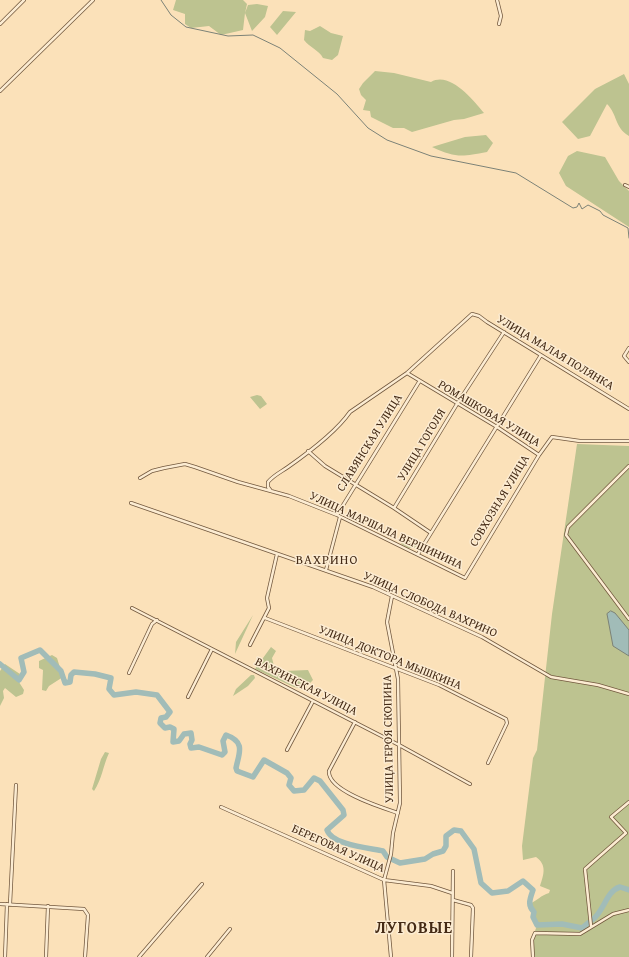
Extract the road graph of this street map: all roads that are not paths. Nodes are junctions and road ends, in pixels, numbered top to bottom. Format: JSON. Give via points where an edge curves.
{"nodes":[{"id":1,"x":24,"y":0,"type":"edge"},
{"id":2,"x":93,"y":0,"type":"edge"},
{"id":3,"x":497,"y":0,"type":"edge"},
{"id":4,"x":0,"y":24,"type":"edge"},
{"id":5,"x":499,"y":24,"type":"dead end"},
{"id":6,"x":0,"y":91,"type":"edge"},
{"id":7,"x":625,"y":185,"type":"dead end"},
{"id":8,"x":629,"y":187,"type":"edge"},
{"id":9,"x":504,"y":332,"type":"junction"},
{"id":10,"x":629,"y":348,"type":"edge"},
{"id":11,"x":541,"y":355,"type":"junction"},
{"id":12,"x":629,"y":362,"type":"edge"},
{"id":13,"x":408,"y":373,"type":"junction"},
{"id":14,"x":419,"y":382,"type":"junction"},
{"id":15,"x":457,"y":404,"type":"junction"},
{"id":16,"x":629,"y":409,"type":"edge"},
{"id":17,"x":497,"y":427,"type":"junction"},
{"id":18,"x":629,"y":441,"type":"edge"},
{"id":19,"x":308,"y":452,"type":"junction"},
{"id":20,"x":539,"y":455,"type":"junction"},
{"id":21,"x":629,"y":466,"type":"edge"},
{"id":22,"x":140,"y":478,"type":"dead end"},
{"id":23,"x":354,"y":484,"type":"junction"},
{"id":24,"x":272,"y":491,"type":"junction"},
{"id":25,"x":130,"y":503,"type":"dead end"},
{"id":26,"x":394,"y":508,"type":"junction"},
{"id":27,"x":336,"y":515,"type":"junction"},
{"id":28,"x":340,"y":517,"type":"junction"},
{"id":29,"x":431,"y":533,"type":"junction"},
{"id":30,"x":277,"y":554,"type":"junction"},
{"id":31,"x":418,"y":554,"type":"junction"},
{"id":32,"x":326,"y":570,"type":"junction"},
{"id":33,"x":465,"y":578,"type":"joint"},
{"id":34,"x":392,"y":596,"type":"junction"},
{"id":35,"x":132,"y":608,"type":"dead end"},
{"id":36,"x":265,"y":618,"type":"junction"},
{"id":37,"x":629,"y":619,"type":"edge"},
{"id":38,"x":157,"y":620,"type":"junction"},
{"id":39,"x":250,"y":645,"type":"dead end"},
{"id":40,"x":212,"y":649,"type":"junction"},
{"id":41,"x":396,"y":667,"type":"junction"},
{"id":42,"x":129,"y":673,"type":"dead end"},
{"id":43,"x":629,"y":694,"type":"edge"},
{"id":44,"x":188,"y":698,"type":"dead end"},
{"id":45,"x":313,"y":701,"type":"junction"},
{"id":46,"x":355,"y":722,"type":"junction"},
{"id":47,"x":400,"y":745,"type":"junction"},
{"id":48,"x":287,"y":750,"type":"dead end"},
{"id":49,"x":488,"y":763,"type":"dead end"},
{"id":50,"x":470,"y":784,"type":"dead end"},
{"id":51,"x":16,"y":785,"type":"dead end"},
{"id":52,"x":629,"y":802,"type":"edge"},
{"id":53,"x":221,"y":807,"type":"dead end"},
{"id":54,"x":398,"y":813,"type":"junction"},
{"id":55,"x":453,"y":871,"type":"dead end"},
{"id":56,"x":384,"y":880,"type":"junction"},
{"id":57,"x":202,"y":884,"type":"dead end"},
{"id":58,"x":452,"y":893,"type":"junction"},
{"id":59,"x":453,"y":900,"type":"junction"},
{"id":60,"x":0,"y":904,"type":"edge"},
{"id":61,"x":9,"y":904,"type":"junction"},
{"id":62,"x":48,"y":906,"type":"junction"},
{"id":63,"x":629,"y":910,"type":"edge"},
{"id":64,"x":591,"y":926,"type":"junction"},
{"id":65,"x":230,"y":929,"type":"dead end"},
{"id":66,"x":5,"y":957,"type":"edge"},
{"id":67,"x":46,"y":957,"type":"edge"},
{"id":68,"x":85,"y":957,"type":"edge"},
{"id":69,"x":140,"y":957,"type":"edge"},
{"id":70,"x":207,"y":957,"type":"edge"},
{"id":71,"x":391,"y":957,"type":"edge"},
{"id":72,"x":452,"y":957,"type":"edge"},
{"id":73,"x":471,"y":957,"type":"edge"},
{"id":74,"x":533,"y":957,"type":"edge"}],
"edges":[{"from":1,"to":4,"type":"street"},
{"from":2,"to":6,"type":"street"},
{"from":3,"to":5,"type":"street","via":[[501,16]]},
{"from":7,"to":8,"type":"street"},
{"from":9,"to":11,"type":"street","name":"УЛИЦА МАЛАЯ ПОЛЯНКА"},
{"from":9,"to":13,"type":"street","name":"УЛИЦА МАЛАЯ ПОЛЯНКА","via":[[472,314]]},
{"from":9,"to":15,"type":"street","name":"УЛИЦА ГОГОЛЯ"},
{"from":10,"to":12,"type":"street","via":[[624,356]]},
{"from":11,"to":16,"type":"street","name":"УЛИЦА МАЛАЯ ПОЛЯНКА"},
{"from":11,"to":17,"type":"street"},
{"from":13,"to":14,"type":"street","name":"РОМАШКОВАЯ УЛИЦА"},
{"from":13,"to":19,"type":"street","via":[[350,412],[345,420]]},
{"from":14,"to":15,"type":"street","name":"РОМАШКОВАЯ УЛИЦА"},
{"from":14,"to":23,"type":"street","name":"СЛАВЯНСКАЯ УЛИЦА"},
{"from":15,"to":17,"type":"street","name":"РОМАШКОВАЯ УЛИЦА"},
{"from":15,"to":26,"type":"street","name":"УЛИЦА ГОГОЛЯ"},
{"from":17,"to":20,"type":"street","name":"РОМАШКОВАЯ УЛИЦА"},
{"from":17,"to":29,"type":"street"},
{"from":18,"to":20,"type":"street","name":"РОМАШКОВАЯ УЛИЦА","via":[[552,438]]},
{"from":19,"to":23,"type":"street"},
{"from":19,"to":24,"type":"street","via":[[274,475],[268,482],[268,487]]},
{"from":20,"to":33,"type":"street","name":"СОВХОЗНАЯ УЛИЦА"},
{"from":21,"to":37,"type":"street","via":[[568,527],[566,535]]},
{"from":22,"to":24,"type":"street","name":"УЛИЦА МАРШАЛА ВЕРШИНИНА","via":[[152,471],[185,464]]},
{"from":23,"to":26,"type":"street"},
{"from":23,"to":27,"type":"street","name":"СЛАВЯНСКАЯ УЛИЦА"},
{"from":24,"to":27,"type":"street","name":"УЛИЦА МАРШАЛА ВЕРШИНИНА"},
{"from":25,"to":30,"type":"street","name":"УЛИЦА СЛОБОДА ВАХРИНО"},
{"from":26,"to":29,"type":"street"},
{"from":27,"to":28,"type":"street","name":"УЛИЦА МАРШАЛА ВЕРШИНИНА"},
{"from":28,"to":31,"type":"street","name":"УЛИЦА МАРШАЛА ВЕРШИНИНА"},
{"from":28,"to":32,"type":"street"},
{"from":29,"to":31,"type":"street"},
{"from":30,"to":32,"type":"street","name":"УЛИЦА СЛОБОДА ВАХРИНО"},
{"from":30,"to":36,"type":"street","via":[[267,598],[269,608]]},
{"from":31,"to":33,"type":"street","name":"УЛИЦА МАРШАЛА ВЕРШИНИНА"},
{"from":32,"to":34,"type":"street","name":"УЛИЦА СЛОБОДА ВАХРИНО"},
{"from":34,"to":41,"type":"street","name":"УЛИЦА ГЕРОЯ СКОПИНА","via":[[387,622]]},
{"from":34,"to":43,"type":"street","name":"УЛИЦА СЛОБОДА ВАХРИНО","via":[[482,637],[552,676]]},
{"from":35,"to":38,"type":"street","name":"ВАХРИНСКАЯ УЛИЦА"},
{"from":36,"to":39,"type":"street"},
{"from":36,"to":41,"type":"street","name":"УЛИЦА ДОКТОРА МЫШКИНА"},
{"from":38,"to":40,"type":"street","name":"ВАХРИНСКАЯ УЛИЦА"},
{"from":38,"to":42,"type":"street","via":[[152,624]]},
{"from":40,"to":44,"type":"street"},
{"from":40,"to":45,"type":"street","name":"ВАХРИНСКАЯ УЛИЦА"},
{"from":41,"to":47,"type":"street","name":"УЛИЦА ГЕРОЯ СКОПИНА"},
{"from":41,"to":49,"type":"street","name":"УЛИЦА ДОКТОРА МЫШКИНА","via":[[446,688],[506,719],[507,723]]},
{"from":45,"to":46,"type":"street","name":"ВАХРИНСКАЯ УЛИЦА"},
{"from":45,"to":48,"type":"street"},
{"from":46,"to":47,"type":"street","name":"ВАХРИНСКАЯ УЛИЦА"},
{"from":46,"to":54,"type":"street","via":[[329,771],[330,778],[346,792]]},
{"from":47,"to":50,"type":"street","name":"ВАХРИНСКАЯ УЛИЦА"},
{"from":47,"to":54,"type":"street","name":"УЛИЦА ГЕРОЯ СКОПИНА"},
{"from":51,"to":61,"type":"street"},
{"from":52,"to":64,"type":"street","via":[[611,817],[626,833],[585,869]]},
{"from":53,"to":56,"type":"street","name":"БЕРЕГОВАЯ УЛИЦА"},
{"from":54,"to":56,"type":"street","name":"УЛИЦА ГЕРОЯ СКОПИНА"},
{"from":55,"to":58,"type":"street"},
{"from":56,"to":58,"type":"street","name":"БЕРЕГОВАЯ УЛИЦА","via":[[431,886]]},
{"from":56,"to":71,"type":"street","name":"УЛИЦА ГЕРОЯ СКОПИНА"},
{"from":57,"to":69,"type":"street"},
{"from":58,"to":59,"type":"street"},
{"from":59,"to":72,"type":"street"},
{"from":59,"to":73,"type":"street","via":[[473,908]]},
{"from":60,"to":61,"type":"street"},
{"from":61,"to":62,"type":"street"},
{"from":61,"to":66,"type":"street"},
{"from":62,"to":67,"type":"street"},
{"from":62,"to":68,"type":"street","via":[[84,908],[88,915]]},
{"from":63,"to":64,"type":"street","via":[[613,914]]},
{"from":64,"to":74,"type":"street","via":[[580,934],[535,933],[532,940]]},
{"from":65,"to":70,"type":"street"}]}
